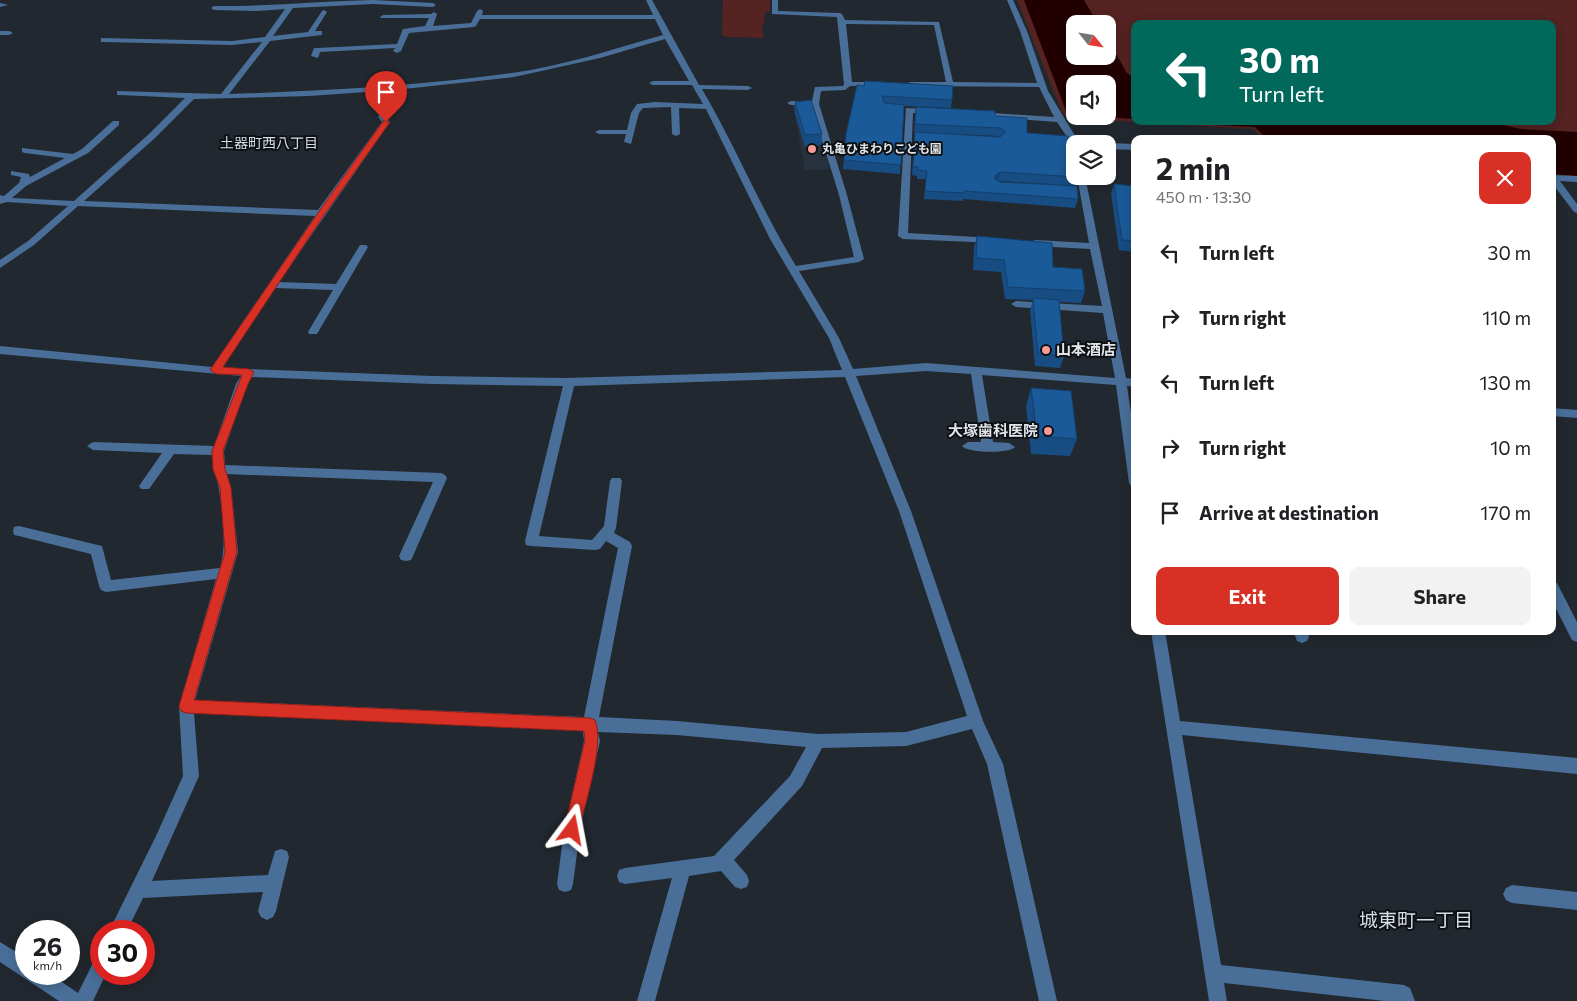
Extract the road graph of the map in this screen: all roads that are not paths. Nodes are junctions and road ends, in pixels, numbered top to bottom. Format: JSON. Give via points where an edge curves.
{"nodes":[{"id":1,"x":258,"y":0,"type":"edge"},
{"id":2,"x":648,"y":0,"type":"edge"},
{"id":3,"x":775,"y":0,"type":"edge"},
{"id":4,"x":1010,"y":0,"type":"edge"},
{"id":5,"x":330,"y":2,"type":"edge"},
{"id":6,"x":390,"y":2,"type":"edge"},
{"id":7,"x":433,"y":5,"type":"dead end"},
{"id":8,"x":290,"y":6,"type":"junction"},
{"id":9,"x":214,"y":8,"type":"dead end"},
{"id":10,"x":481,"y":8,"type":"dead end"},
{"id":11,"x":250,"y":9,"type":"junction"},
{"id":12,"x":324,"y":12,"type":"dead end"},
{"id":13,"x":478,"y":17,"type":"junction"},
{"id":14,"x":656,"y":17,"type":"junction"},
{"id":15,"x":842,"y":22,"type":"junction"},
{"id":16,"x":380,"y":25,"type":"dead end"},
{"id":17,"x":428,"y":28,"type":"junction"},
{"id":18,"x":0,"y":33,"type":"edge"},
{"id":19,"x":9,"y":33,"type":"dead end"},
{"id":20,"x":318,"y":33,"type":"dead end"},
{"id":21,"x":310,"y":34,"type":"junction"},
{"id":22,"x":666,"y":36,"type":"junction"},
{"id":23,"x":268,"y":39,"type":"junction"},
{"id":24,"x":104,"y":40,"type":"dead end"},
{"id":25,"x":315,"y":56,"type":"dead end"},
{"id":26,"x":652,"y":83,"type":"dead end"},
{"id":27,"x":848,"y":84,"type":"junction"},
{"id":28,"x":885,"y":84,"type":"edge"},
{"id":29,"x":903,"y":84,"type":"edge"},
{"id":30,"x":950,"y":84,"type":"junction"},
{"id":31,"x":695,"y":85,"type":"junction"},
{"id":32,"x":1042,"y":85,"type":"junction"},
{"id":33,"x":401,"y":87,"type":"junction"},
{"id":34,"x":748,"y":88,"type":"dead end"},
{"id":35,"x":120,"y":93,"type":"dead end"},
{"id":36,"x":192,"y":96,"type":"junction"},
{"id":37,"x":223,"y":97,"type":"junction"},
{"id":38,"x":791,"y":102,"type":"dead end"},
{"id":39,"x":815,"y":103,"type":"junction"},
{"id":40,"x":675,"y":105,"type":"junction"},
{"id":41,"x":708,"y":107,"type":"junction"},
{"id":42,"x":935,"y":111,"type":"edge"},
{"id":43,"x":971,"y":114,"type":"edge"},
{"id":44,"x":1060,"y":120,"type":"junction"},
{"id":45,"x":116,"y":123,"type":"dead end"},
{"id":46,"x":142,"y":132,"type":"dead end"},
{"id":47,"x":599,"y":132,"type":"dead end"},
{"id":48,"x":631,"y":132,"type":"junction"},
{"id":49,"x":154,"y":133,"type":"junction"},
{"id":50,"x":676,"y":134,"type":"dead end"},
{"id":51,"x":1070,"y":135,"type":"edge"},
{"id":52,"x":628,"y":142,"type":"dead end"},
{"id":53,"x":1116,"y":146,"type":"edge"},
{"id":54,"x":1131,"y":147,"type":"edge"},
{"id":55,"x":25,"y":150,"type":"dead end"},
{"id":56,"x":74,"y":157,"type":"junction"},
{"id":57,"x":14,"y":173,"type":"dead end"},
{"id":58,"x":1556,"y":178,"type":"edge"},
{"id":59,"x":1577,"y":179,"type":"edge"},
{"id":60,"x":1556,"y":182,"type":"edge"},
{"id":61,"x":23,"y":184,"type":"junction"},
{"id":62,"x":1080,"y":185,"type":"edge"},
{"id":63,"x":2,"y":200,"type":"edge"},
{"id":64,"x":74,"y":203,"type":"junction"},
{"id":65,"x":1577,"y":210,"type":"edge"},
{"id":66,"x":321,"y":213,"type":"junction"},
{"id":67,"x":1003,"y":241,"type":"edge"},
{"id":68,"x":1023,"y":242,"type":"edge"},
{"id":69,"x":1093,"y":246,"type":"junction"},
{"id":70,"x":363,"y":247,"type":"dead end"},
{"id":71,"x":0,"y":265,"type":"edge"},
{"id":72,"x":793,"y":269,"type":"junction"},
{"id":73,"x":274,"y":285,"type":"junction"},
{"id":74,"x":339,"y":287,"type":"junction"},
{"id":75,"x":1016,"y":304,"type":"dead end"},
{"id":76,"x":1108,"y":310,"type":"junction"},
{"id":77,"x":312,"y":332,"type":"dead end"},
{"id":78,"x":1,"y":351,"type":"edge"},
{"id":79,"x":216,"y":370,"type":"junction"},
{"id":80,"x":976,"y":371,"type":"junction"},
{"id":81,"x":249,"y":372,"type":"junction"},
{"id":82,"x":850,"y":373,"type":"junction"},
{"id":83,"x":570,"y":382,"type":"junction"},
{"id":84,"x":1121,"y":382,"type":"junction"},
{"id":85,"x":1131,"y":383,"type":"edge"},
{"id":86,"x":1556,"y":412,"type":"edge"},
{"id":87,"x":1577,"y":414,"type":"edge"},
{"id":88,"x":93,"y":446,"type":"dead end"},
{"id":89,"x":968,"y":446,"type":"dead end"},
{"id":90,"x":988,"y":447,"type":"junction"},
{"id":91,"x":1009,"y":447,"type":"dead end"},
{"id":92,"x":171,"y":449,"type":"junction"},
{"id":93,"x":218,"y":451,"type":"junction"},
{"id":94,"x":1131,"y":454,"type":"edge"},
{"id":95,"x":219,"y":469,"type":"junction"},
{"id":96,"x":616,"y":481,"type":"dead end"},
{"id":97,"x":145,"y":486,"type":"dead end"},
{"id":98,"x":19,"y":531,"type":"dead end"},
{"id":99,"x":605,"y":534,"type":"junction"},
{"id":100,"x":406,"y":556,"type":"dead end"},
{"id":101,"x":225,"y":573,"type":"junction"},
{"id":102,"x":1556,"y":595,"type":"edge"},
{"id":103,"x":1159,"y":635,"type":"edge"},
{"id":104,"x":1577,"y":636,"type":"edge"},
{"id":105,"x":186,"y":706,"type":"junction"},
{"id":106,"x":976,"y":721,"type":"junction"},
{"id":107,"x":590,"y":725,"type":"junction"},
{"id":108,"x":1173,"y":727,"type":"junction"},
{"id":109,"x":818,"y":741,"type":"junction"},
{"id":110,"x":1577,"y":766,"type":"edge"},
{"id":111,"x":281,"y":856,"type":"dead end"},
{"id":112,"x":722,"y":860,"type":"junction"},
{"id":113,"x":683,"y":869,"type":"junction"},
{"id":114,"x":625,"y":876,"type":"dead end"},
{"id":115,"x":741,"y":881,"type":"dead end"},
{"id":116,"x":274,"y":883,"type":"junction"},
{"id":117,"x":566,"y":884,"type":"dead end"},
{"id":118,"x":138,"y":890,"type":"junction"},
{"id":119,"x":1512,"y":894,"type":"dead end"},
{"id":120,"x":1577,"y":901,"type":"edge"},
{"id":121,"x":267,"y":911,"type":"dead end"},
{"id":122,"x":123,"y":920,"type":"edge"},
{"id":123,"x":0,"y":952,"type":"edge"},
{"id":124,"x":15,"y":962,"type":"edge"},
{"id":125,"x":1214,"y":973,"type":"junction"},
{"id":126,"x":51,"y":985,"type":"edge"},
{"id":127,"x":92,"y":985,"type":"edge"},
{"id":128,"x":75,"y":1001,"type":"edge"},
{"id":129,"x":84,"y":1001,"type":"edge"},
{"id":130,"x":646,"y":1001,"type":"edge"},
{"id":131,"x":1048,"y":1001,"type":"edge"},
{"id":132,"x":1218,"y":1001,"type":"edge"},
{"id":133,"x":1406,"y":1001,"type":"edge"}],
"edges":[{"from":1,"to":11,"type":"street"},
{"from":2,"to":14,"type":"street"},
{"from":3,"to":15,"type":"street","via":[[774,12],[840,15]]},
{"from":4,"to":32,"type":"street","via":[[1021,20]]},
{"from":5,"to":6,"type":"street"},
{"from":5,"to":8,"type":"street"},
{"from":6,"to":7,"type":"street"},
{"from":8,"to":11,"type":"street"},
{"from":8,"to":23,"type":"street"},
{"from":9,"to":11,"type":"street"},
{"from":10,"to":13,"type":"street"},
{"from":12,"to":21,"type":"street"},
{"from":13,"to":14,"type":"street","via":[[550,14],[590,19]]},
{"from":13,"to":17,"type":"street","via":[[474,25]]},
{"from":14,"to":22,"type":"street"},
{"from":15,"to":27,"type":"street"},
{"from":15,"to":30,"type":"street","via":[[937,23]]},
{"from":16,"to":17,"type":"street","via":[[385,15],[433,15]]},
{"from":17,"to":25,"type":"street","via":[[406,31],[398,49],[317,50]]},
{"from":18,"to":19,"type":"street"},
{"from":20,"to":21,"type":"street"},
{"from":21,"to":23,"type":"street"},
{"from":22,"to":31,"type":"street"},
{"from":22,"to":33,"type":"street","via":[[514,75]]},
{"from":23,"to":24,"type":"street","via":[[195,45]]},
{"from":23,"to":37,"type":"street"},
{"from":26,"to":31,"type":"street"},
{"from":27,"to":28,"type":"street"},
{"from":27,"to":39,"type":"street","via":[[845,88],[818,89]]},
{"from":29,"to":30,"type":"street"},
{"from":30,"to":32,"type":"street"},
{"from":31,"to":34,"type":"street"},
{"from":31,"to":41,"type":"street"},
{"from":32,"to":44,"type":"street"},
{"from":33,"to":37,"type":"street"},
{"from":33,"to":66,"type":"street","via":[[382,117],[386,122]]},
{"from":35,"to":36,"type":"street"},
{"from":36,"to":37,"type":"street"},
{"from":36,"to":49,"type":"street"},
{"from":38,"to":39,"type":"street"},
{"from":39,"to":72,"type":"street","via":[[859,259]]},
{"from":40,"to":41,"type":"street"},
{"from":40,"to":48,"type":"street","via":[[640,106]]},
{"from":40,"to":50,"type":"street"},
{"from":41,"to":72,"type":"street"},
{"from":42,"to":67,"type":"street","via":[[905,109],[912,137],[903,236]]},
{"from":43,"to":44,"type":"street"},
{"from":44,"to":51,"type":"street"},
{"from":45,"to":56,"type":"street"},
{"from":46,"to":49,"type":"street"},
{"from":47,"to":48,"type":"street"},
{"from":48,"to":52,"type":"street"},
{"from":49,"to":64,"type":"street"},
{"from":53,"to":54,"type":"street"},
{"from":55,"to":56,"type":"street"},
{"from":56,"to":61,"type":"street"},
{"from":57,"to":61,"type":"street","via":[[26,176]]},
{"from":58,"to":59,"type":"street"},
{"from":60,"to":65,"type":"street"},
{"from":61,"to":63,"type":"street"},
{"from":62,"to":69,"type":"street"},
{"from":63,"to":64,"type":"street"},
{"from":64,"to":66,"type":"street"},
{"from":64,"to":71,"type":"street","via":[[23,253]]},
{"from":66,"to":73,"type":"street"},
{"from":68,"to":69,"type":"street"},
{"from":69,"to":76,"type":"street"},
{"from":70,"to":74,"type":"street"},
{"from":72,"to":82,"type":"street","via":[[834,338]]},
{"from":73,"to":74,"type":"street"},
{"from":73,"to":79,"type":"street"},
{"from":74,"to":77,"type":"street"},
{"from":75,"to":76,"type":"street"},
{"from":76,"to":84,"type":"street"},
{"from":78,"to":79,"type":"street"},
{"from":79,"to":81,"type":"street"},
{"from":80,"to":82,"type":"street","via":[[926,367]]},
{"from":80,"to":84,"type":"street"},
{"from":80,"to":90,"type":"street"},
{"from":81,"to":83,"type":"street"},
{"from":81,"to":93,"type":"street"},
{"from":82,"to":83,"type":"street"},
{"from":82,"to":106,"type":"street","via":[[904,511]]},
{"from":83,"to":99,"type":"street","via":[[531,541],[595,545]]},
{"from":84,"to":85,"type":"street"},
{"from":84,"to":94,"type":"street"},
{"from":86,"to":87,"type":"street"},
{"from":88,"to":92,"type":"street"},
{"from":89,"to":90,"type":"street"},
{"from":90,"to":91,"type":"street"},
{"from":92,"to":93,"type":"street"},
{"from":92,"to":97,"type":"street"},
{"from":93,"to":95,"type":"street"},
{"from":95,"to":100,"type":"street","via":[[441,478]]},
{"from":95,"to":101,"type":"street","via":[[225,488],[231,552]]},
{"from":96,"to":99,"type":"street","via":[[610,528]]},
{"from":98,"to":101,"type":"street","via":[[97,550],[106,586]]},
{"from":99,"to":107,"type":"street","via":[[625,546]]},
{"from":101,"to":105,"type":"street"},
{"from":102,"to":104,"type":"street"},
{"from":103,"to":108,"type":"street"},
{"from":105,"to":107,"type":"street"},
{"from":105,"to":118,"type":"street","via":[[191,776]]},
{"from":106,"to":109,"type":"street","via":[[906,739]]},
{"from":106,"to":131,"type":"street","via":[[996,764]]},
{"from":107,"to":109,"type":"street","via":[[677,728]]},
{"from":107,"to":117,"type":"street","via":[[592,740],[572,830]]},
{"from":108,"to":110,"type":"street"},
{"from":108,"to":125,"type":"street"},
{"from":109,"to":112,"type":"street","via":[[796,781]]},
{"from":111,"to":116,"type":"street"},
{"from":112,"to":113,"type":"street","via":[[718,864]]},
{"from":112,"to":115,"type":"street"},
{"from":113,"to":114,"type":"street"},
{"from":113,"to":130,"type":"street"},
{"from":116,"to":118,"type":"street"},
{"from":116,"to":121,"type":"street"},
{"from":118,"to":122,"type":"street"},
{"from":119,"to":120,"type":"street"},
{"from":123,"to":124,"type":"street"},
{"from":125,"to":132,"type":"street"},
{"from":125,"to":133,"type":"street","via":[[1404,994]]},
{"from":126,"to":128,"type":"street"},
{"from":127,"to":129,"type":"street"}]}
